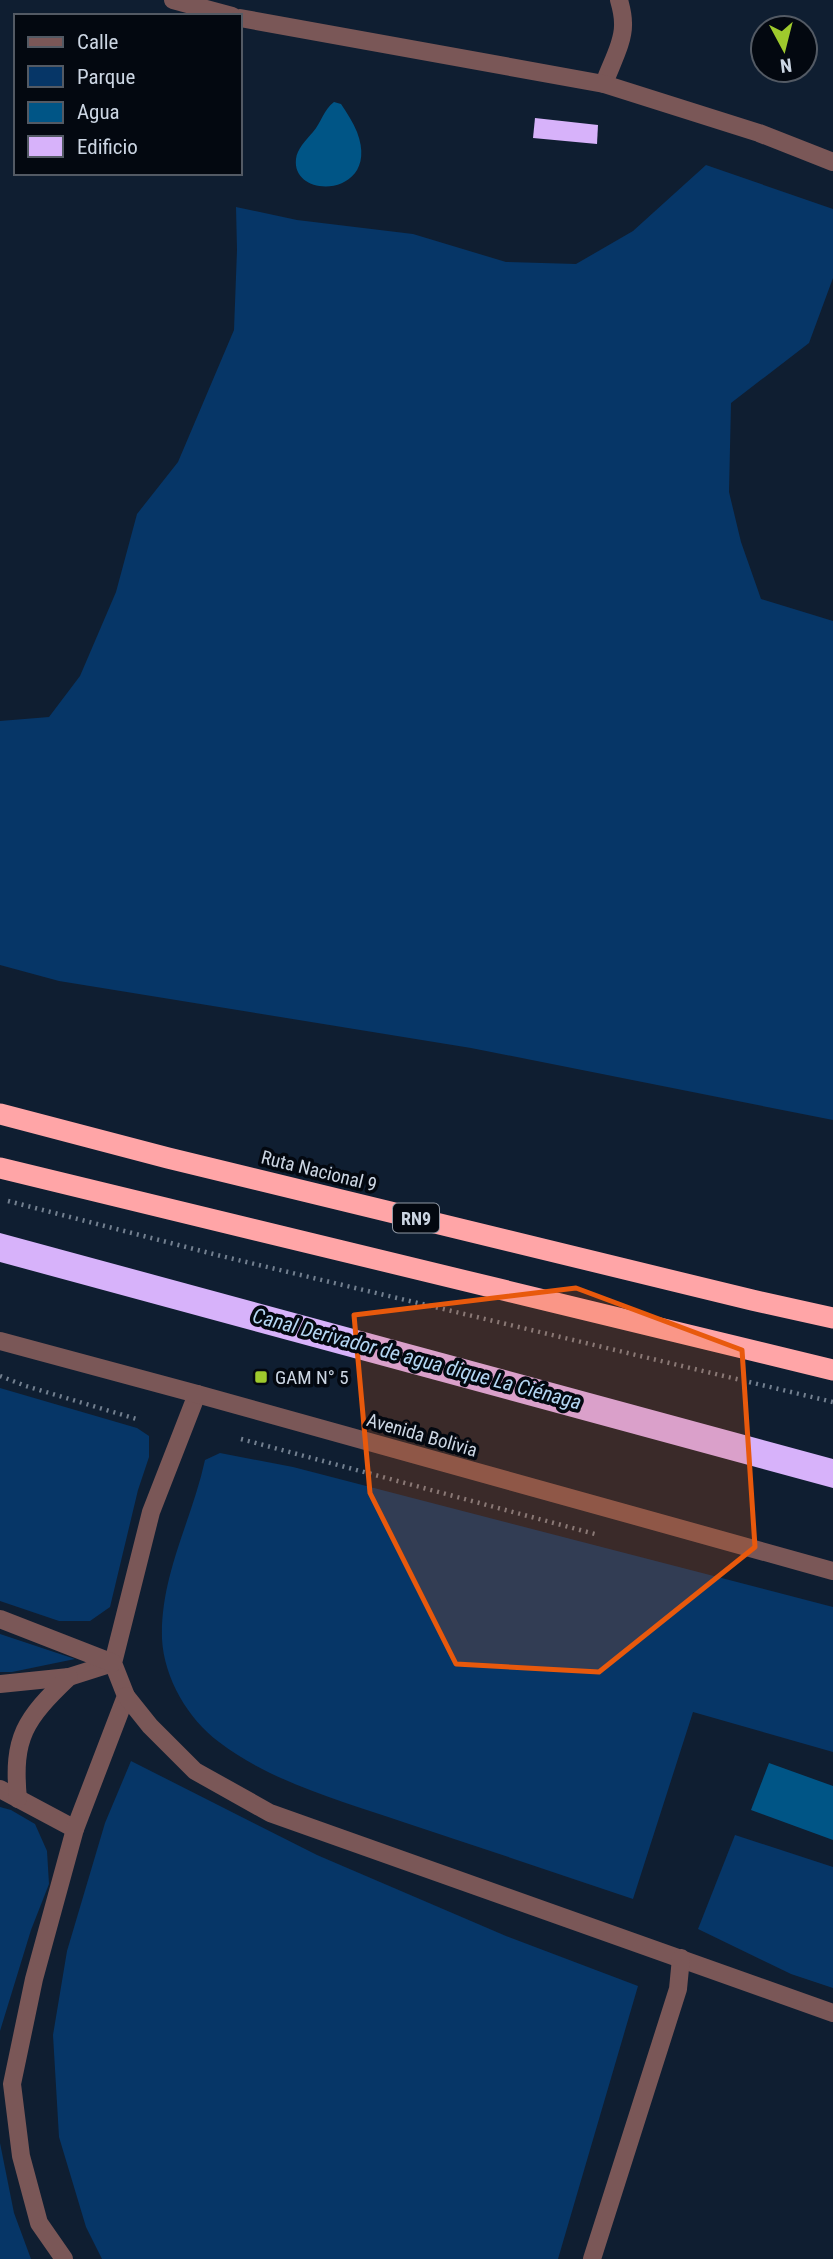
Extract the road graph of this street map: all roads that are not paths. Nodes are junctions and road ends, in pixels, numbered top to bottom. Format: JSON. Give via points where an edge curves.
{"nodes":[{"id":1,"x":173,"y":0,"type":"edge"},
{"id":2,"x":619,"y":0,"type":"edge"},
{"id":3,"x":225,"y":14,"type":"edge"},
{"id":4,"x":242,"y":18,"type":"edge"},
{"id":5,"x":604,"y":84,"type":"junction"},
{"id":6,"x":833,"y":162,"type":"edge"},
{"id":7,"x":0,"y":1114,"type":"edge"},
{"id":8,"x":0,"y":1167,"type":"edge"},
{"id":9,"x":833,"y":1318,"type":"edge"},
{"id":10,"x":0,"y":1341,"type":"edge"},
{"id":11,"x":833,"y":1370,"type":"edge"},
{"id":12,"x":197,"y":1394,"type":"junction"},
{"id":13,"x":833,"y":1571,"type":"edge"},
{"id":14,"x":0,"y":1619,"type":"edge"},
{"id":15,"x":113,"y":1663,"type":"junction"},
{"id":16,"x":69,"y":1678,"type":"junction"},
{"id":17,"x":0,"y":1684,"type":"edge"},
{"id":18,"x":126,"y":1696,"type":"junction"},
{"id":19,"x":0,"y":1789,"type":"edge"},
{"id":20,"x":18,"y":1800,"type":"junction"},
{"id":21,"x":75,"y":1829,"type":"junction"},
{"id":22,"x":681,"y":1958,"type":"junction"},
{"id":23,"x":833,"y":2013,"type":"edge"},
{"id":24,"x":64,"y":2259,"type":"edge"},
{"id":25,"x":592,"y":2259,"type":"edge"}],
"edges":[{"from":1,"to":3,"type":"street"},
{"from":2,"to":5,"type":"street","via":[[624,23],[621,43]]},
{"from":4,"to":5,"type":"street"},
{"from":5,"to":6,"type":"street","via":[[759,133]]},
{"from":7,"to":9,"type":"highway","name":"Ruta Nacional 9","number":"RN9"},
{"from":8,"to":11,"type":"highway"},
{"from":10,"to":12,"type":"street","name":"Avenida Bolivia"},
{"from":12,"to":13,"type":"street","name":"Avenida Bolivia"},
{"from":12,"to":15,"type":"street","via":[[151,1512]]},
{"from":14,"to":15,"type":"street"},
{"from":15,"to":16,"type":"street"},
{"from":15,"to":18,"type":"street"},
{"from":16,"to":17,"type":"street"},
{"from":16,"to":20,"type":"street","via":[[37,1709],[21,1736],[15,1771]]},
{"from":18,"to":21,"type":"street"},
{"from":18,"to":22,"type":"street","via":[[195,1770],[270,1813]]},
{"from":19,"to":20,"type":"street"},
{"from":20,"to":21,"type":"street"},
{"from":21,"to":24,"type":"street","via":[[34,1979],[12,2084],[21,2156],[39,2224]]},
{"from":22,"to":23,"type":"street"},
{"from":22,"to":25,"type":"street","via":[[678,1989]]}]}
